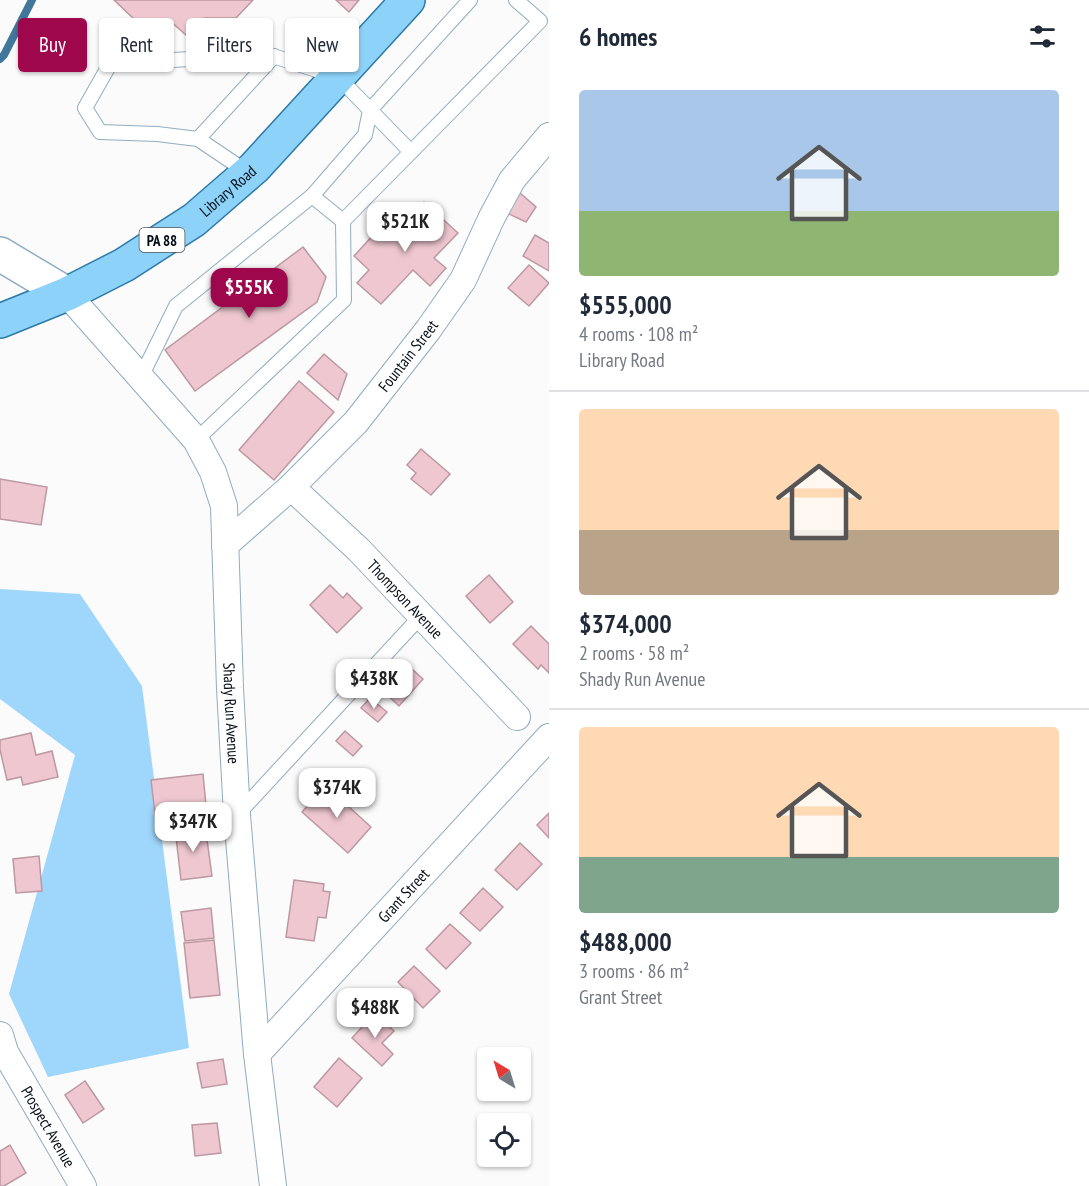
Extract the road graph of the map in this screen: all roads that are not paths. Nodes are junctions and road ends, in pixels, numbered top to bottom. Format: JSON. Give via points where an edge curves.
{"nodes":[{"id":1,"x":408,"y":0,"type":"edge"},
{"id":2,"x":470,"y":0,"type":"edge"},
{"id":3,"x":516,"y":0,"type":"edge"},
{"id":4,"x":274,"y":56,"type":"junction"},
{"id":5,"x":338,"y":77,"type":"junction"},
{"id":6,"x":370,"y":110,"type":"junction"},
{"id":7,"x":549,"y":136,"type":"edge"},
{"id":8,"x":198,"y":139,"type":"junction"},
{"id":9,"x":411,"y":153,"type":"junction"},
{"id":10,"x":248,"y":173,"type":"junction"},
{"id":11,"x":312,"y":196,"type":"junction"},
{"id":12,"x":343,"y":221,"type":"junction"},
{"id":13,"x":0,"y":254,"type":"edge"},
{"id":14,"x":67,"y":294,"type":"junction"},
{"id":15,"x":0,"y":321,"type":"edge"},
{"id":16,"x":141,"y":378,"type":"junction"},
{"id":17,"x":196,"y":440,"type":"junction"},
{"id":18,"x":291,"y":487,"type":"junction"},
{"id":19,"x":225,"y":545,"type":"junction"},
{"id":20,"x":421,"y":616,"type":"junction"},
{"id":21,"x":517,"y":717,"type":"dead end"},
{"id":22,"x":549,"y":737,"type":"edge"},
{"id":23,"x":237,"y":815,"type":"junction"},
{"id":24,"x":1,"y":1049,"type":"edge"},
{"id":25,"x":257,"y":1054,"type":"junction"},
{"id":26,"x":83,"y":1186,"type":"edge"},
{"id":27,"x":273,"y":1186,"type":"edge"}],
"edges":[{"from":1,"to":5,"type":"main road","name":"Library Road","number":"PA 88"},
{"from":2,"to":6,"type":"lane"},
{"from":3,"to":9,"type":"lane","via":[[540,21]]},
{"from":4,"to":5,"type":"lane"},
{"from":4,"to":8,"type":"lane"},
{"from":4,"to":8,"type":"lane","via":[[111,64],[85,108],[99,132]]},
{"from":5,"to":6,"type":"lane"},
{"from":5,"to":10,"type":"main road","name":"Library Road","number":"PA 88"},
{"from":6,"to":9,"type":"lane"},
{"from":6,"to":11,"type":"lane","via":[[365,135]]},
{"from":7,"to":18,"type":"street","name":"Fountain Street","via":[[513,180],[463,280],[428,330],[356,422]]},
{"from":8,"to":10,"type":"lane"},
{"from":9,"to":12,"type":"lane"},
{"from":10,"to":14,"type":"main road","name":"Library Road","number":"PA 88","via":[[194,220],[124,265]]},
{"from":11,"to":12,"type":"lane"},
{"from":11,"to":16,"type":"lane","via":[[176,306]]},
{"from":12,"to":17,"type":"lane","via":[[344,300]]},
{"from":13,"to":14,"type":"street"},
{"from":14,"to":15,"type":"main road","name":"Library Road","number":"PA 88"},
{"from":14,"to":16,"type":"street","name":"Shady Run Avenue"},
{"from":16,"to":17,"type":"street","name":"Shady Run Avenue"},
{"from":17,"to":19,"type":"street","name":"Shady Run Avenue","via":[[213,472],[224,506]]},
{"from":18,"to":19,"type":"street","name":"Fountain Street"},
{"from":18,"to":20,"type":"street","name":"Thompson Avenue","via":[[359,550]]},
{"from":19,"to":23,"type":"street","name":"Shady Run Avenue"},
{"from":20,"to":21,"type":"street","name":"Thompson Avenue"},
{"from":20,"to":23,"type":"lane"},
{"from":22,"to":25,"type":"street","name":"Grant Street"},
{"from":23,"to":25,"type":"street","name":"Shady Run Avenue"},
{"from":24,"to":26,"type":"street","name":"Prospect Avenue"},
{"from":25,"to":27,"type":"street","name":"Shady Run Avenue"}]}
